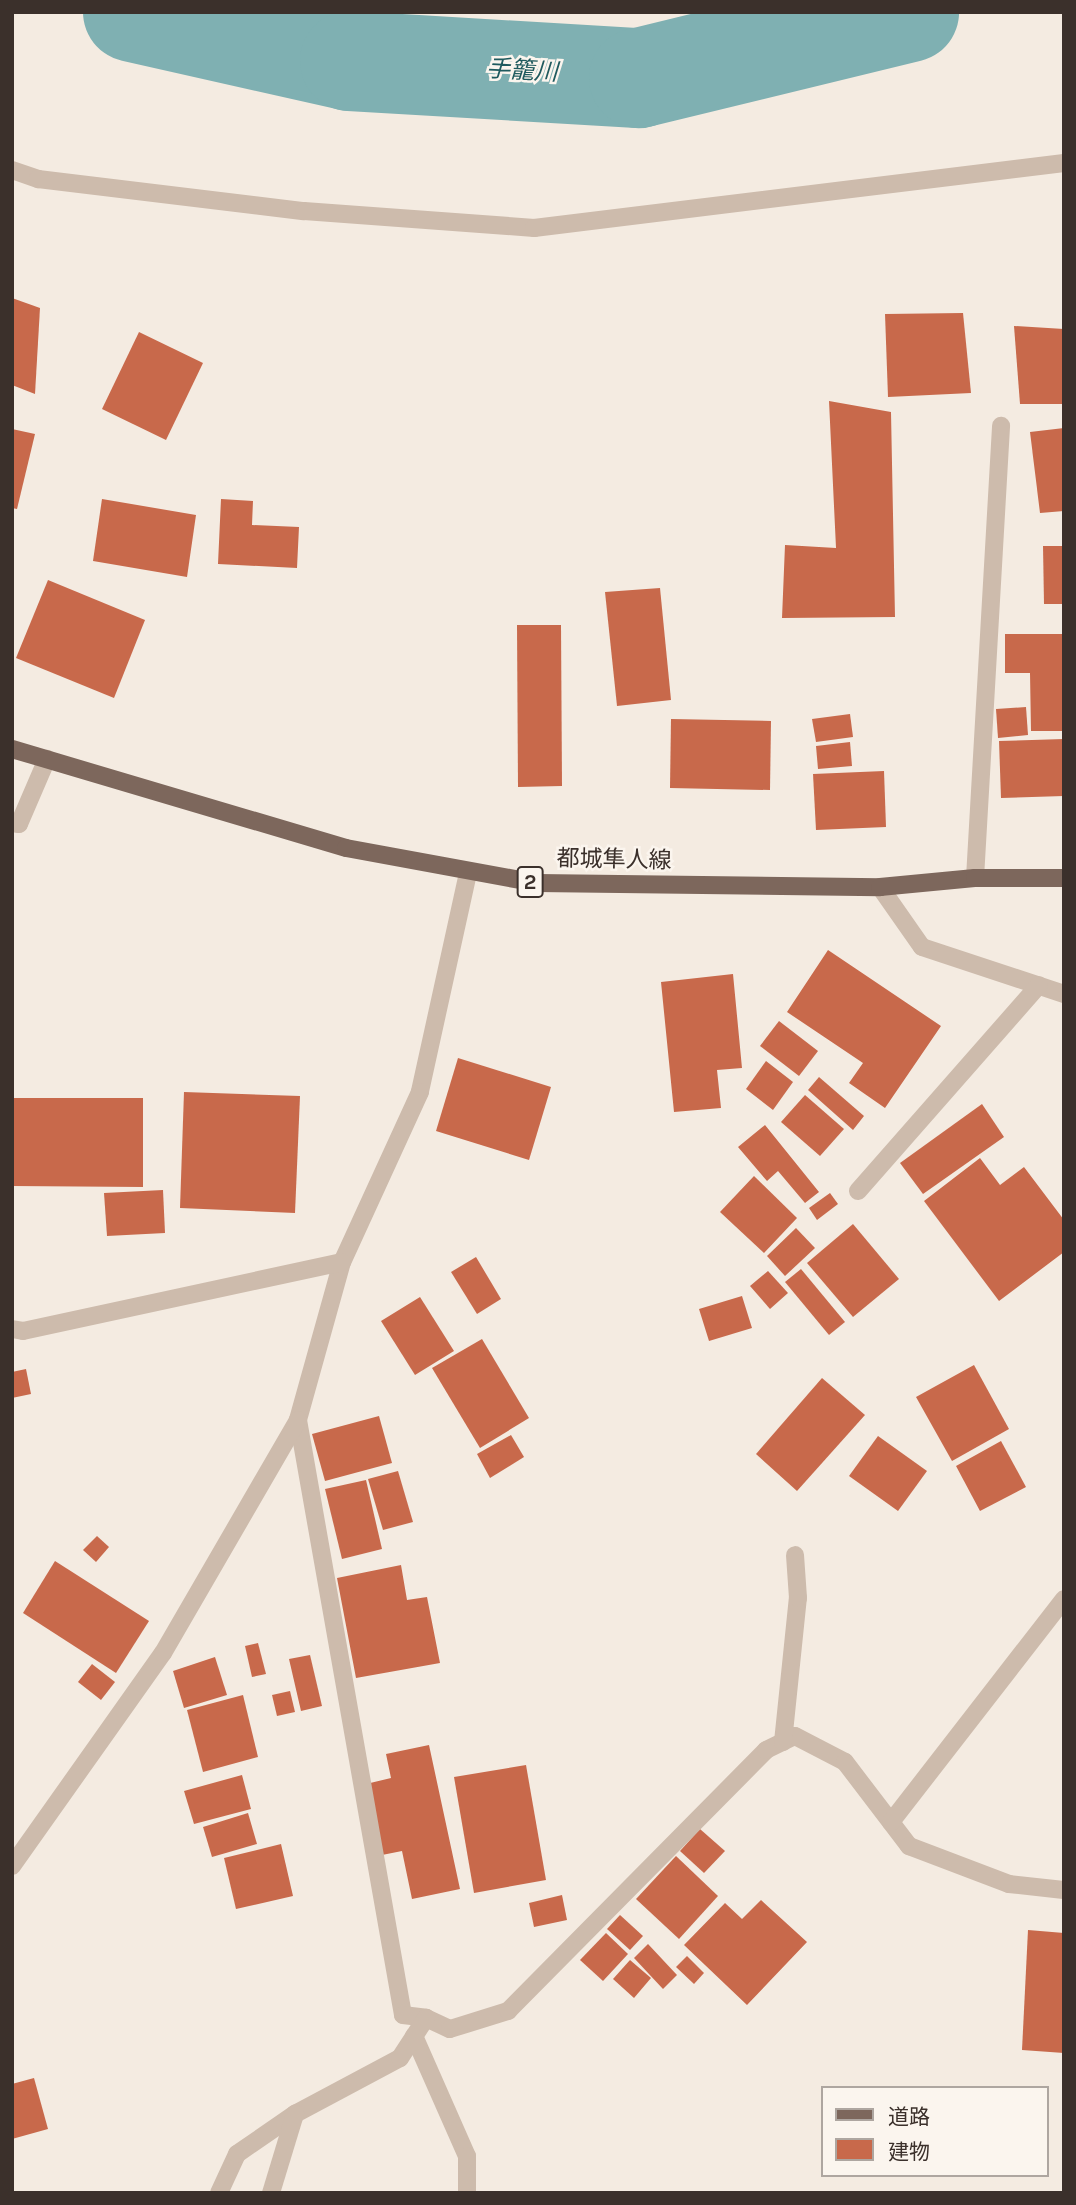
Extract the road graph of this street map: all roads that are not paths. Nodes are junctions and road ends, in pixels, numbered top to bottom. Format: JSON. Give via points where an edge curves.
{"nodes":[{"id":1,"x":1064,"y":163,"type":"edge"},
{"id":2,"x":12,"y":170,"type":"edge"},
{"id":3,"x":1001,"y":426,"type":"dead end"},
{"id":4,"x":12,"y":749,"type":"edge"},
{"id":5,"x":47,"y":760,"type":"junction"},
{"id":6,"x":12,"y":823,"type":"edge"},
{"id":7,"x":468,"y":873,"type":"junction"},
{"id":8,"x":975,"y":877,"type":"junction"},
{"id":9,"x":1064,"y":878,"type":"edge"},
{"id":10,"x":880,"y":887,"type":"junction"},
{"id":11,"x":1039,"y":985,"type":"junction"},
{"id":12,"x":1064,"y":994,"type":"edge"},
{"id":13,"x":858,"y":1191,"type":"dead end"},
{"id":14,"x":342,"y":1262,"type":"junction"},
{"id":15,"x":16,"y":1335,"type":"edge"},
{"id":16,"x":298,"y":1420,"type":"junction"},
{"id":17,"x":795,"y":1555,"type":"dead end"},
{"id":18,"x":1064,"y":1599,"type":"edge"},
{"id":19,"x":783,"y":1742,"type":"junction"},
{"id":20,"x":891,"y":1822,"type":"junction"},
{"id":21,"x":12,"y":1866,"type":"edge"},
{"id":22,"x":1064,"y":1890,"type":"edge"},
{"id":23,"x":426,"y":2018,"type":"junction"},
{"id":24,"x":414,"y":2036,"type":"junction"},
{"id":25,"x":295,"y":2113,"type":"junction"},
{"id":26,"x":219,"y":2193,"type":"edge"},
{"id":27,"x":271,"y":2193,"type":"edge"},
{"id":28,"x":467,"y":2193,"type":"edge"}],
"edges":[{"from":1,"to":2,"type":"street","via":[[534,229],[304,211],[37,179]]},
{"from":3,"to":8,"type":"street"},
{"from":4,"to":5,"type":"main road","name":"都城隼人線","number":"2"},
{"from":5,"to":6,"type":"street","via":[[19,824]]},
{"from":5,"to":7,"type":"main road","name":"都城隼人線","number":"2","via":[[346,848]]},
{"from":7,"to":10,"type":"main road","name":"都城隼人線","number":"2","via":[[537,883]]},
{"from":7,"to":14,"type":"street","via":[[420,1091]]},
{"from":8,"to":9,"type":"main road","name":"都城隼人線","number":"2"},
{"from":8,"to":10,"type":"main road","name":"都城隼人線","number":"2"},
{"from":10,"to":11,"type":"street","via":[[922,947]]},
{"from":11,"to":12,"type":"street"},
{"from":11,"to":13,"type":"street"},
{"from":14,"to":15,"type":"street"},
{"from":14,"to":16,"type":"street"},
{"from":16,"to":21,"type":"street","via":[[163,1653]]},
{"from":16,"to":23,"type":"street","via":[[403,2015]]},
{"from":17,"to":19,"type":"street","via":[[797,1598]]},
{"from":18,"to":20,"type":"street"},
{"from":19,"to":20,"type":"street","via":[[795,1736],[845,1762]]},
{"from":19,"to":23,"type":"street","via":[[766,1750],[508,2011],[450,2029]]},
{"from":20,"to":22,"type":"street","via":[[909,1846],[1009,1884]]},
{"from":23,"to":24,"type":"street"},
{"from":24,"to":25,"type":"street","via":[[400,2058]]},
{"from":24,"to":28,"type":"street","via":[[467,2156]]},
{"from":25,"to":26,"type":"street","via":[[237,2154]]},
{"from":25,"to":27,"type":"street"}]}
